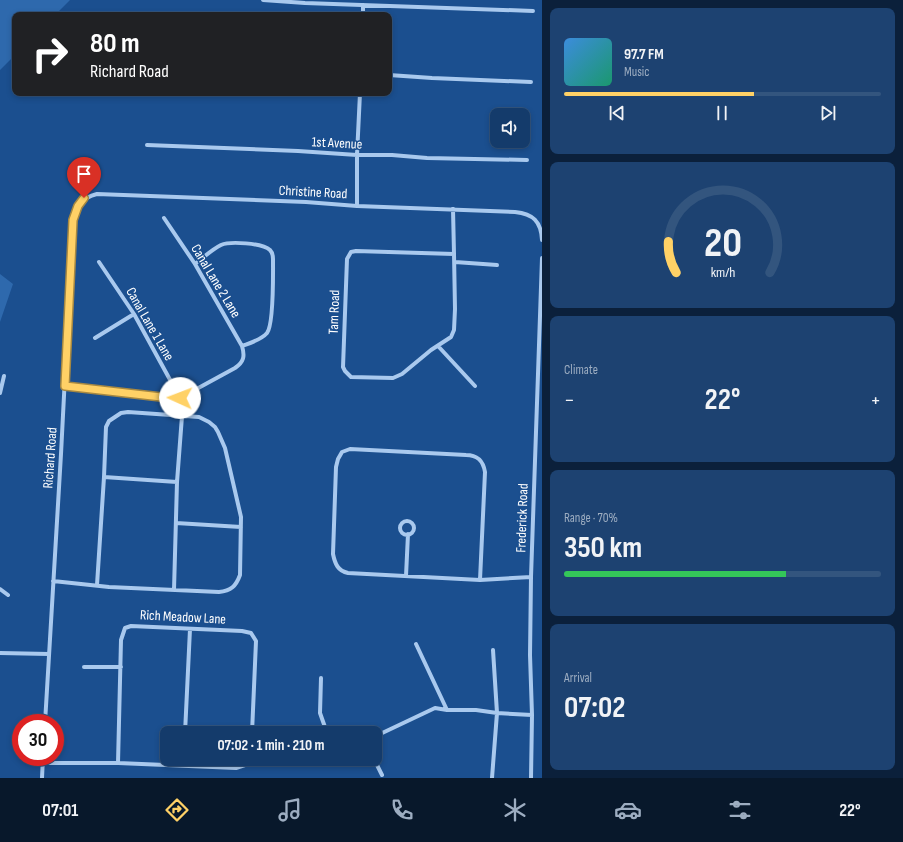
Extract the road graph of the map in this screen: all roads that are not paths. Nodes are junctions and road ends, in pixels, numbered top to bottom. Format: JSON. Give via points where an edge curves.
{"nodes":[{"id":1,"x":264,"y":0,"type":"edge"},
{"id":2,"x":363,"y":5,"type":"junction"},
{"id":3,"x":533,"y":11,"type":"dead end"},
{"id":4,"x":362,"y":12,"type":"edge"},
{"id":5,"x":392,"y":75,"type":"edge"},
{"id":6,"x":531,"y":82,"type":"dead end"},
{"id":7,"x":360,"y":96,"type":"edge"},
{"id":8,"x":147,"y":146,"type":"dead end"},
{"id":9,"x":357,"y":155,"type":"junction"},
{"id":10,"x":527,"y":160,"type":"dead end"},
{"id":11,"x":84,"y":198,"type":"joint"},
{"id":12,"x":357,"y":206,"type":"junction"},
{"id":13,"x":453,"y":209,"type":"junction"},
{"id":14,"x":164,"y":218,"type":"dead end"},
{"id":15,"x":542,"y":240,"type":"edge"},
{"id":16,"x":454,"y":254,"type":"junction"},
{"id":17,"x":542,"y":258,"type":"edge"},
{"id":18,"x":99,"y":262,"type":"dead end"},
{"id":19,"x":455,"y":262,"type":"junction"},
{"id":20,"x":195,"y":264,"type":"junction"},
{"id":21,"x":497,"y":265,"type":"dead end"},
{"id":22,"x":134,"y":314,"type":"junction"},
{"id":23,"x":95,"y":338,"type":"dead end"},
{"id":24,"x":242,"y":346,"type":"junction"},
{"id":25,"x":438,"y":346,"type":"junction"},
{"id":26,"x":4,"y":376,"type":"dead end"},
{"id":27,"x":65,"y":386,"type":"junction"},
{"id":28,"x":475,"y":386,"type":"dead end"},
{"id":29,"x":0,"y":393,"type":"edge"},
{"id":30,"x":180,"y":398,"type":"junction"},
{"id":31,"x":182,"y":416,"type":"junction"},
{"id":32,"x":104,"y":477,"type":"junction"},
{"id":33,"x":177,"y":482,"type":"junction"},
{"id":34,"x":176,"y":523,"type":"junction"},
{"id":35,"x":240,"y":527,"type":"junction"},
{"id":36,"x":408,"y":534,"type":"dead end"},
{"id":37,"x":406,"y":576,"type":"junction"},
{"id":38,"x":531,"y":577,"type":"junction"},
{"id":39,"x":480,"y":580,"type":"junction"},
{"id":40,"x":53,"y":581,"type":"junction"},
{"id":41,"x":97,"y":585,"type":"junction"},
{"id":42,"x":0,"y":589,"type":"edge"},
{"id":43,"x":174,"y":590,"type":"junction"},
{"id":44,"x":8,"y":595,"type":"dead end"},
{"id":45,"x":190,"y":629,"type":"junction"},
{"id":46,"x":416,"y":644,"type":"dead end"},
{"id":47,"x":493,"y":650,"type":"dead end"},
{"id":48,"x":0,"y":653,"type":"edge"},
{"id":49,"x":49,"y":654,"type":"junction"},
{"id":50,"x":84,"y":667,"type":"dead end"},
{"id":51,"x":121,"y":667,"type":"junction"},
{"id":52,"x":321,"y":678,"type":"dead end"},
{"id":53,"x":447,"y":710,"type":"junction"},
{"id":54,"x":497,"y":713,"type":"junction"},
{"id":55,"x":46,"y":714,"type":"edge"},
{"id":56,"x":532,"y":715,"type":"junction"},
{"id":57,"x":185,"y":726,"type":"edge"},
{"id":58,"x":252,"y":726,"type":"edge"},
{"id":59,"x":321,"y":726,"type":"edge"},
{"id":60,"x":382,"y":733,"type":"edge"},
{"id":61,"x":64,"y":763,"type":"edge"},
{"id":62,"x":118,"y":763,"type":"junction"},
{"id":63,"x":160,"y":765,"type":"edge"},
{"id":64,"x":42,"y":766,"type":"edge"},
{"id":65,"x":183,"y":766,"type":"edge"},
{"id":66,"x":242,"y":766,"type":"edge"},
{"id":67,"x":378,"y":766,"type":"edge"},
{"id":68,"x":382,"y":775,"type":"dead end"},
{"id":69,"x":42,"y":778,"type":"edge"},
{"id":70,"x":492,"y":778,"type":"edge"},
{"id":71,"x":531,"y":778,"type":"edge"}],
"edges":[{"from":1,"to":2,"type":"street"},
{"from":2,"to":3,"type":"street"},
{"from":2,"to":4,"type":"street"},
{"from":5,"to":6,"type":"street"},
{"from":7,"to":9,"type":"street"},
{"from":8,"to":9,"type":"street","name":"1st Avenue"},
{"from":9,"to":10,"type":"street","name":"1st Avenue"},
{"from":9,"to":12,"type":"street"},
{"from":11,"to":12,"type":"street","name":"Christine Road","via":[[97,194]]},
{"from":11,"to":27,"type":"street","name":"Richard Road","via":[[73,220]]},
{"from":12,"to":13,"type":"street","name":"Christine Road"},
{"from":13,"to":15,"type":"street","name":"Christine Road","via":[[524,213],[538,223]]},
{"from":13,"to":16,"type":"street","name":"Tam Road"},
{"from":14,"to":20,"type":"street","name":"Canal Lane 2 Lane"},
{"from":16,"to":19,"type":"street","name":"Tam Road"},
{"from":16,"to":25,"type":"street","name":"Tam Road","via":[[356,251],[351,252],[347,259],[343,366],[349,376],[393,378]]},
{"from":17,"to":38,"type":"street","name":"Frederick Road"},
{"from":18,"to":22,"type":"street","name":"Canal Lane 1 Lane"},
{"from":19,"to":21,"type":"street"},
{"from":19,"to":25,"type":"street","name":"Tam Road","via":[[454,330],[451,336]]},
{"from":20,"to":24,"type":"street","name":"Canal Lane 2 Lane"},
{"from":20,"to":24,"type":"street","via":[[216,248],[228,243],[262,246],[270,250],[273,259],[269,330],[263,336]]},
{"from":22,"to":23,"type":"street"},
{"from":22,"to":30,"type":"street","name":"Canal Lane 1 Lane"},
{"from":24,"to":30,"type":"street","name":"Canal Lane 2 Lane","via":[[244,358],[240,365]]},
{"from":25,"to":28,"type":"street"},
{"from":26,"to":29,"type":"street"},
{"from":27,"to":30,"type":"street"},
{"from":27,"to":40,"type":"street","name":"Richard Road"},
{"from":31,"to":32,"type":"street","via":[[124,412],[109,421],[105,433]]},
{"from":31,"to":33,"type":"street"},
{"from":31,"to":35,"type":"street","via":[[199,417],[209,422],[218,432],[225,448],[239,508]]},
{"from":32,"to":33,"type":"street"},
{"from":32,"to":41,"type":"street"},
{"from":33,"to":34,"type":"street"},
{"from":34,"to":35,"type":"street"},
{"from":34,"to":43,"type":"street"},
{"from":35,"to":43,"type":"street","via":[[240,575],[233,587],[226,592]]},
{"from":36,"to":37,"type":"street"},
{"from":37,"to":39,"type":"street"},
{"from":37,"to":39,"type":"street","via":[[348,574],[337,566],[333,554],[336,467],[340,454],[345,450],[350,448],[473,455],[481,460],[485,472]]},
{"from":38,"to":39,"type":"street"},
{"from":38,"to":56,"type":"street","name":"Frederick Road"},
{"from":40,"to":41,"type":"street"},
{"from":40,"to":49,"type":"street","name":"Richard Road"},
{"from":41,"to":43,"type":"street"},
{"from":42,"to":44,"type":"street"},
{"from":45,"to":51,"type":"street","name":"Rich Meadow Lane","via":[[129,626],[125,628],[122,634]]},
{"from":45,"to":57,"type":"street"},
{"from":45,"to":58,"type":"street","name":"Rich Meadow Lane","via":[[242,631],[251,633],[254,637],[256,642]]},
{"from":46,"to":53,"type":"street"},
{"from":47,"to":54,"type":"street"},
{"from":48,"to":49,"type":"street"},
{"from":49,"to":55,"type":"street","name":"Richard Road"},
{"from":50,"to":51,"type":"street"},
{"from":51,"to":62,"type":"street","name":"Rich Meadow Lane"},
{"from":52,"to":59,"type":"street"},
{"from":53,"to":54,"type":"street"},
{"from":53,"to":60,"type":"street","via":[[435,708]]},
{"from":54,"to":56,"type":"street"},
{"from":54,"to":70,"type":"street"},
{"from":56,"to":71,"type":"street","name":"Frederick Road"},
{"from":61,"to":62,"type":"street"},
{"from":62,"to":63,"type":"street"},
{"from":64,"to":69,"type":"street"},
{"from":65,"to":66,"type":"street"},
{"from":67,"to":68,"type":"street"}]}
